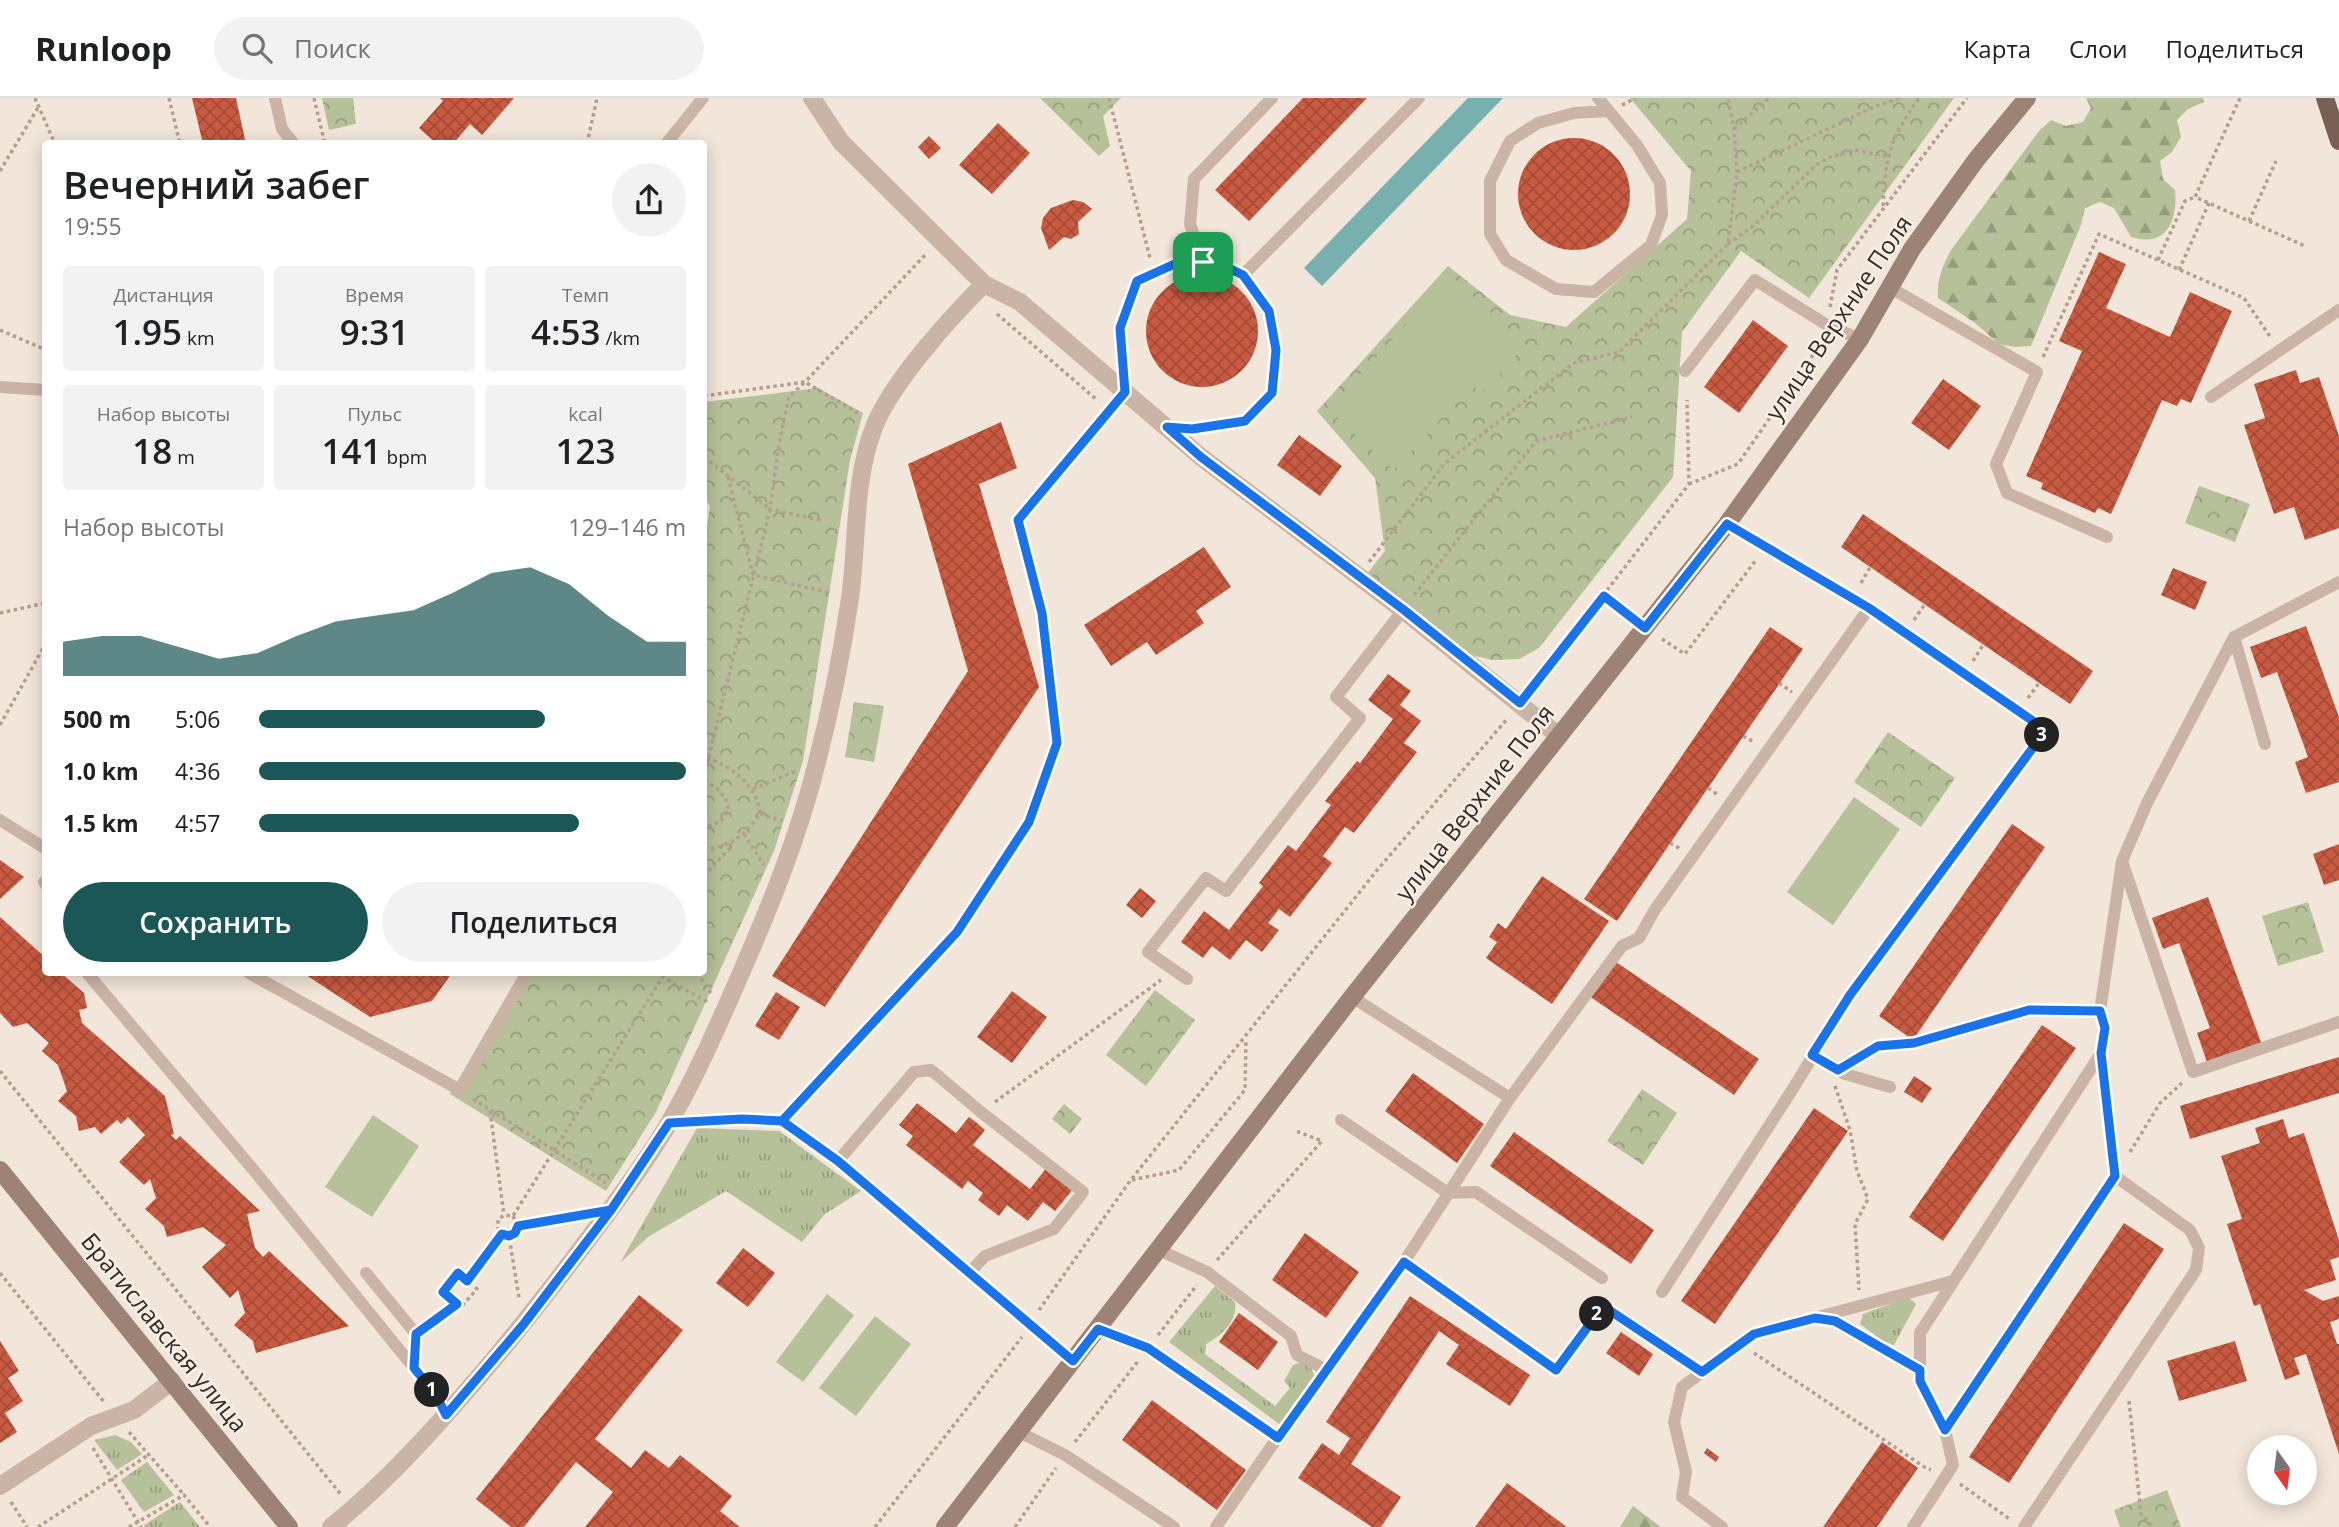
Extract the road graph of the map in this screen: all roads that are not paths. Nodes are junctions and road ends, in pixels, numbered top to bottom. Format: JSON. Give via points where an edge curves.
{"nodes":[{"id":1,"x":275,"y":98,"type":"edge"},
{"id":2,"x":703,"y":98,"type":"edge"},
{"id":3,"x":812,"y":98,"type":"edge"},
{"id":4,"x":1272,"y":98,"type":"edge"},
{"id":5,"x":1419,"y":98,"type":"edge"},
{"id":6,"x":1598,"y":98,"type":"edge"},
{"id":7,"x":2027,"y":98,"type":"edge"},
{"id":8,"x":2325,"y":98,"type":"edge"},
{"id":9,"x":1608,"y":111,"type":"junction"},
{"id":10,"x":291,"y":140,"type":"edge"},
{"id":11,"x":669,"y":140,"type":"edge"},
{"id":12,"x":2339,"y":141,"type":"edge"},
{"id":13,"x":1203,"y":262,"type":"junction"},
{"id":14,"x":1243,"y":275,"type":"junction"},
{"id":15,"x":984,"y":284,"type":"junction"},
{"id":16,"x":1889,"y":287,"type":"junction"},
{"id":17,"x":2339,"y":310,"type":"edge"},
{"id":18,"x":1860,"y":339,"type":"junction"},
{"id":19,"x":1685,"y":371,"type":"dead end"},
{"id":20,"x":0,"y":387,"type":"edge"},
{"id":21,"x":42,"y":390,"type":"edge"},
{"id":22,"x":1125,"y":392,"type":"junction"},
{"id":23,"x":2211,"y":397,"type":"dead end"},
{"id":24,"x":1167,"y":427,"type":"junction"},
{"id":25,"x":1727,"y":524,"type":"junction"},
{"id":26,"x":2107,"y":537,"type":"dead end"},
{"id":27,"x":2339,"y":582,"type":"edge"},
{"id":28,"x":1869,"y":608,"type":"junction"},
{"id":29,"x":1404,"y":610,"type":"junction"},
{"id":30,"x":2234,"y":637,"type":"junction"},
{"id":31,"x":1559,"y":736,"type":"junction"},
{"id":32,"x":2264,"y":744,"type":"dead end"},
{"id":33,"x":0,"y":820,"type":"edge"},
{"id":34,"x":42,"y":846,"type":"edge"},
{"id":35,"x":2122,"y":861,"type":"junction"},
{"id":36,"x":90,"y":976,"type":"edge"},
{"id":37,"x":254,"y":976,"type":"edge"},
{"id":38,"x":525,"y":976,"type":"edge"},
{"id":39,"x":1187,"y":979,"type":"dead end"},
{"id":40,"x":1352,"y":997,"type":"junction"},
{"id":41,"x":2339,"y":1022,"type":"edge"},
{"id":42,"x":2101,"y":1053,"type":"junction"},
{"id":43,"x":1812,"y":1055,"type":"junction"},
{"id":44,"x":1890,"y":1087,"type":"dead end"},
{"id":45,"x":1510,"y":1098,"type":"junction"},
{"id":46,"x":1341,"y":1120,"type":"dead end"},
{"id":47,"x":782,"y":1121,"type":"junction"},
{"id":48,"x":669,"y":1123,"type":"junction"},
{"id":49,"x":838,"y":1161,"type":"junction"},
{"id":50,"x":0,"y":1170,"type":"edge"},
{"id":51,"x":2115,"y":1176,"type":"junction"},
{"id":52,"x":1448,"y":1194,"type":"junction"},
{"id":53,"x":1158,"y":1250,"type":"junction"},
{"id":54,"x":1404,"y":1262,"type":"junction"},
{"id":55,"x":970,"y":1272,"type":"junction"},
{"id":56,"x":366,"y":1273,"type":"dead end"},
{"id":57,"x":1602,"y":1278,"type":"dead end"},
{"id":58,"x":1953,"y":1281,"type":"junction"},
{"id":59,"x":1662,"y":1292,"type":"dead end"},
{"id":60,"x":1815,"y":1318,"type":"junction"},
{"id":61,"x":1098,"y":1329,"type":"junction"},
{"id":62,"x":1073,"y":1361,"type":"junction"},
{"id":63,"x":414,"y":1368,"type":"junction"},
{"id":64,"x":1327,"y":1370,"type":"junction"},
{"id":65,"x":1920,"y":1370,"type":"junction"},
{"id":66,"x":1702,"y":1372,"type":"junction"},
{"id":67,"x":172,"y":1381,"type":"junction"},
{"id":68,"x":446,"y":1415,"type":"junction"},
{"id":69,"x":1945,"y":1430,"type":"junction"},
{"id":70,"x":1019,"y":1432,"type":"junction"},
{"id":71,"x":1278,"y":1438,"type":"junction"},
{"id":72,"x":0,"y":1486,"type":"edge"},
{"id":73,"x":289,"y":1527,"type":"edge"},
{"id":74,"x":331,"y":1527,"type":"edge"},
{"id":75,"x":945,"y":1527,"type":"edge"},
{"id":76,"x":1174,"y":1527,"type":"edge"},
{"id":77,"x":1216,"y":1527,"type":"edge"},
{"id":78,"x":1722,"y":1527,"type":"edge"},
{"id":79,"x":1913,"y":1527,"type":"edge"},
{"id":80,"x":2023,"y":1527,"type":"edge"}],
"edges":[{"from":1,"to":10,"type":"lane","via":[[282,130]]},
{"from":2,"to":11,"type":"lane"},
{"from":3,"to":15,"type":"street","via":[[841,142]]},
{"from":4,"to":13,"type":"lane","via":[[1194,179],[1191,224]]},
{"from":5,"to":14,"type":"lane"},
{"from":6,"to":9,"type":"lane"},
{"from":7,"to":16,"type":"main road","name":"улица Верхние Поля","via":[[1976,160]]},
{"from":8,"to":12,"type":"main road"},
{"from":9,"to":9,"type":"lane","via":[[1637,145],[1660,183],[1662,215],[1651,245],[1594,292],[1556,289],[1506,260],[1490,234],[1489,181],[1510,141],[1538,123],[1574,113]]},
{"from":13,"to":14,"type":"lane","via":[[1218,263]]},
{"from":13,"to":22,"type":"lane","via":[[1179,262],[1137,281],[1120,328]]},
{"from":14,"to":24,"type":"lane","via":[[1269,311],[1276,350],[1272,393],[1245,421],[1192,429]]},
{"from":15,"to":22,"type":"street","via":[[1020,302]]},
{"from":15,"to":48,"type":"street","via":[[902,379],[875,423],[861,465],[850,597],[817,762],[778,886],[724,1012]]},
{"from":16,"to":18,"type":"main road","name":"улица Верхние Поля"},
{"from":16,"to":26,"type":"lane","via":[[2037,372],[1996,464],[2007,493]]},
{"from":17,"to":23,"type":"lane"},
{"from":18,"to":19,"type":"lane","via":[[1827,325],[1755,280]]},
{"from":18,"to":25,"type":"main road","name":"улица Верхние Поля"},
{"from":20,"to":21,"type":"lane"},
{"from":22,"to":24,"type":"street"},
{"from":22,"to":47,"type":"lane","via":[[1018,520],[1042,613],[1057,743],[1029,822],[957,932]]},
{"from":24,"to":29,"type":"street"},
{"from":25,"to":28,"type":"lane"},
{"from":25,"to":31,"type":"main road","name":"улица Верхние Поля"},
{"from":27,"to":30,"type":"lane"},
{"from":28,"to":43,"type":"lane","via":[[2046,730],[1850,995]]},
{"from":28,"to":45,"type":"lane","via":[[1639,938],[1622,946]]},
{"from":29,"to":31,"type":"street"},
{"from":29,"to":39,"type":"lane","via":[[1336,697],[1360,718],[1226,891],[1206,878],[1148,952]]},
{"from":30,"to":32,"type":"lane"},
{"from":30,"to":35,"type":"lane","via":[[2147,803]]},
{"from":31,"to":40,"type":"main road","name":"улица Верхние Поля"},
{"from":33,"to":34,"type":"lane"},
{"from":35,"to":41,"type":"lane","via":[[2193,1072]]},
{"from":35,"to":42,"type":"lane","via":[[2100,1011],[2105,1028]]},
{"from":36,"to":63,"type":"lane"},
{"from":37,"to":38,"type":"lane","via":[[460,1090]]},
{"from":40,"to":45,"type":"lane"},
{"from":40,"to":53,"type":"main road","name":"улица Верхние Поля"},
{"from":42,"to":51,"type":"lane"},
{"from":42,"to":58,"type":"lane"},
{"from":43,"to":44,"type":"lane","via":[[1838,1070]]},
{"from":43,"to":59,"type":"lane"},
{"from":45,"to":52,"type":"lane"},
{"from":46,"to":52,"type":"lane"},
{"from":47,"to":48,"type":"lane"},
{"from":47,"to":49,"type":"lane"},
{"from":48,"to":68,"type":"street","via":[[611,1210],[523,1325]]},
{"from":49,"to":55,"type":"lane"},
{"from":49,"to":55,"type":"lane","via":[[914,1072],[931,1070],[1083,1192],[1054,1229],[985,1256]]},
{"from":50,"to":67,"type":"main road","name":"Братиславская улица"},
{"from":51,"to":69,"type":"lane"},
{"from":51,"to":80,"type":"lane","via":[[2190,1230],[2199,1248],[2196,1270]]},
{"from":52,"to":54,"type":"lane"},
{"from":52,"to":57,"type":"lane","via":[[1476,1192]]},
{"from":53,"to":61,"type":"main road","name":"улица Верхние Поля"},
{"from":53,"to":64,"type":"lane","via":[[1207,1272],[1290,1336],[1297,1355]]},
{"from":54,"to":64,"type":"lane"},
{"from":54,"to":66,"type":"lane","via":[[1556,1370],[1603,1306]]},
{"from":55,"to":62,"type":"lane"},
{"from":56,"to":63,"type":"lane","via":[[416,1334]]},
{"from":58,"to":60,"type":"lane"},
{"from":58,"to":65,"type":"lane","via":[[1920,1333]]},
{"from":60,"to":65,"type":"lane","via":[[1835,1321]]},
{"from":60,"to":66,"type":"lane","via":[[1754,1334]]},
{"from":61,"to":62,"type":"main road","name":"улица Верхние Поля"},
{"from":61,"to":71,"type":"lane","via":[[1148,1348]]},
{"from":62,"to":70,"type":"main road","name":"улица Верхние Поля"},
{"from":63,"to":68,"type":"lane"},
{"from":64,"to":71,"type":"lane"},
{"from":65,"to":69,"type":"lane","via":[[1920,1381]]},
{"from":66,"to":78,"type":"lane","via":[[1682,1387],[1674,1422],[1686,1472],[1682,1497]]},
{"from":67,"to":72,"type":"street","via":[[134,1410],[92,1426]]},
{"from":67,"to":73,"type":"main road","name":"Братиславская улица"},
{"from":68,"to":74,"type":"street"},
{"from":69,"to":79,"type":"lane","via":[[1952,1465]]},
{"from":70,"to":75,"type":"main road","name":"улица Верхние Поля"},
{"from":70,"to":76,"type":"lane","via":[[1065,1455]]},
{"from":71,"to":77,"type":"lane"}]}
